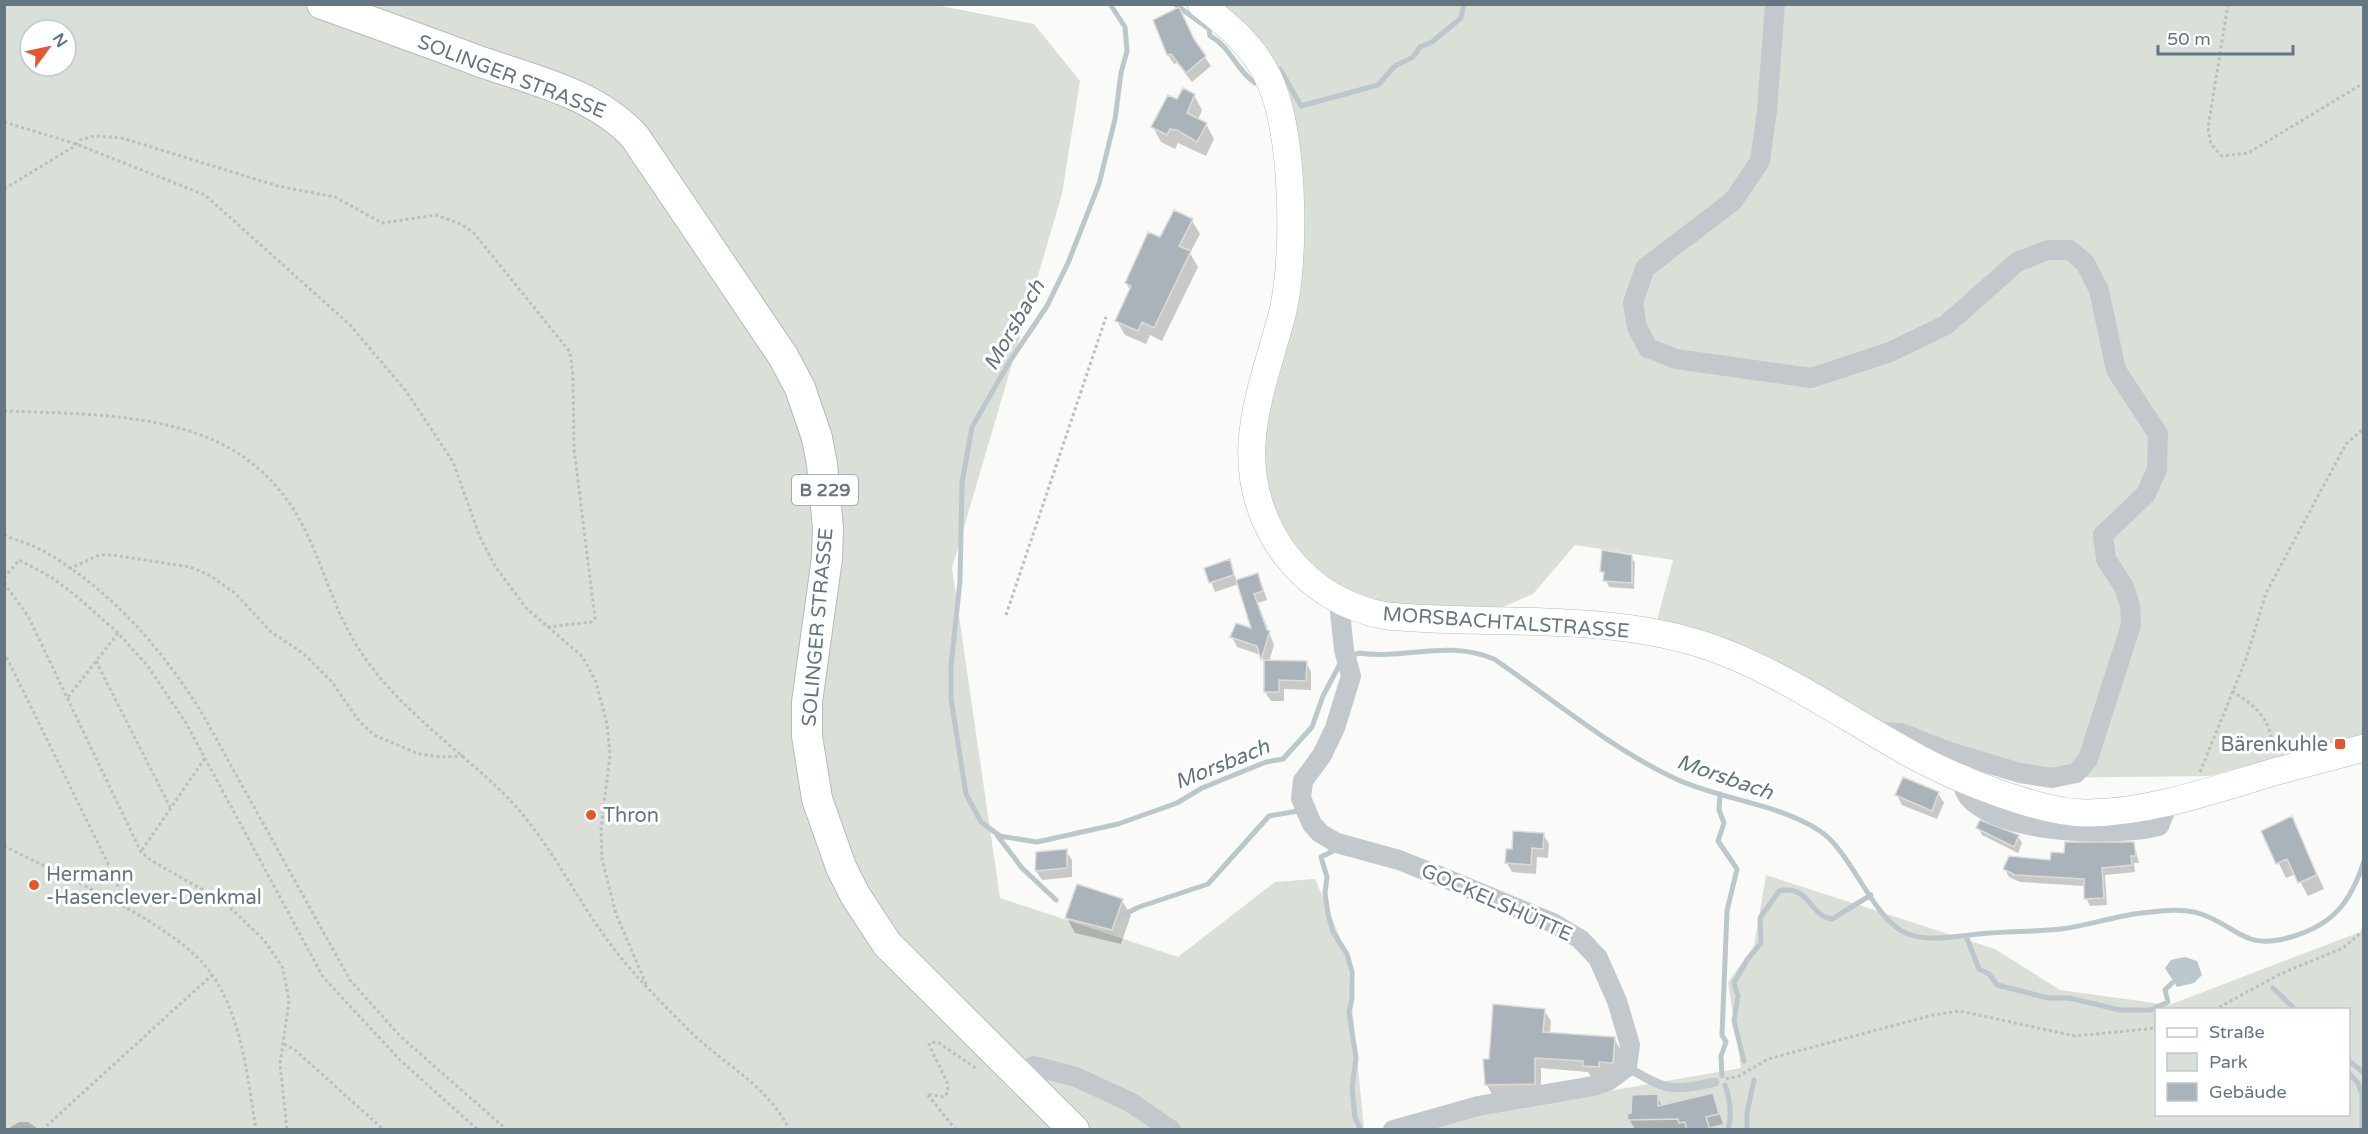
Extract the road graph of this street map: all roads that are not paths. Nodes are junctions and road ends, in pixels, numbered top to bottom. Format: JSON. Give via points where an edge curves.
{"nodes":[{"id":1,"x":322,"y":4,"type":"edge"},
{"id":2,"x":1201,"y":4,"type":"edge"},
{"id":3,"x":1775,"y":4,"type":"edge"},
{"id":4,"x":1339,"y":602,"type":"junction"},
{"id":5,"x":1875,"y":732,"type":"junction"},
{"id":6,"x":2353,"y":751,"type":"edge"},
{"id":7,"x":1627,"y":1067,"type":"junction"},
{"id":8,"x":1017,"y":1074,"type":"junction"},
{"id":9,"x":1714,"y":1082,"type":"road end"},
{"id":10,"x":1074,"y":1130,"type":"edge"},
{"id":11,"x":1171,"y":1130,"type":"edge"},
{"id":12,"x":1393,"y":1130,"type":"edge"}],
"edges":[{"from":1,"to":8,"type":"main road","name":"SOLINGER STRASSE","number":"B 229","via":[[544,84],[604,109],[620,120],[760,320],[800,388],[817,438],[827,500],[827,558],[807,702],[810,763],[826,830],[855,895],[886,944]]},
{"from":2,"to":4,"type":"main road","name":"MORSBACHTALSTRASSE","via":[[1233,30],[1258,59],[1275,93],[1286,149],[1290,265],[1283,308],[1257,402],[1252,447],[1254,483],[1267,524],[1284,555],[1307,580]]},
{"from":3,"to":5,"type":"street","via":[[1760,161],[1733,201],[1645,268],[1633,303],[1637,327],[1648,348],[1676,359],[1811,378],[1890,352],[1946,325],[2017,262],[2048,250],[2070,250],[2085,263],[2099,290],[2116,370],[2158,435],[2157,469],[2146,494],[2103,535],[2106,560],[2124,587],[2130,605],[2131,625],[2088,759],[2076,773],[2052,778],[2020,773],[1901,733]]},
{"from":4,"to":5,"type":"main road","name":"MORSBACHTALSTRASSE","via":[[1370,613],[1404,617],[1598,624],[1666,635],[1704,645],[1788,682]]},
{"from":4,"to":7,"type":"street","name":"GOCKELSHÜTTE","via":[[1348,688],[1335,728],[1300,790],[1312,824],[1337,843],[1399,860],[1553,923],[1580,939],[1598,958],[1617,1001],[1630,1045]]},
{"from":5,"to":6,"type":"main road","name":"MORSBACHTALSTRASSE","via":[[1960,777],[2069,812],[2100,812],[2176,801]]},
{"from":7,"to":9,"type":"lane","via":[[1662,1087],[1678,1090]]},
{"from":7,"to":12,"type":"street","via":[[1593,1086],[1478,1106]]},
{"from":8,"to":10,"type":"main road","name":"SOLINGER STRASSE","number":"B 229"},
{"from":8,"to":11,"type":"street","via":[[1034,1066],[1076,1077],[1130,1102]]}]}
